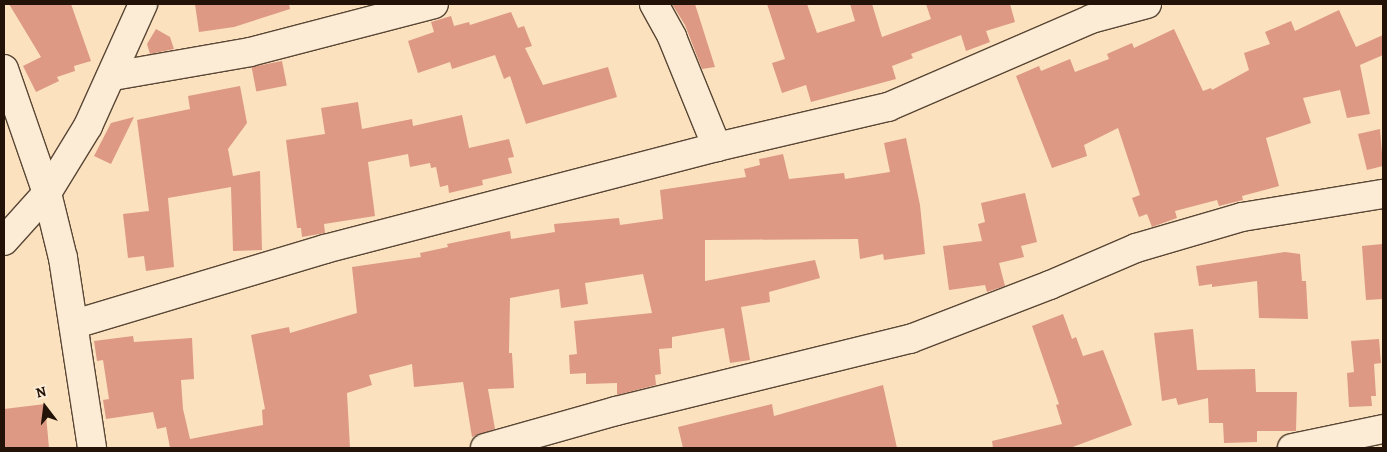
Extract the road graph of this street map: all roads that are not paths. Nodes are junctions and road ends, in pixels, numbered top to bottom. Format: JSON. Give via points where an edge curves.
{"nodes":[{"id":1,"x":143,"y":4,"type":"edge"},
{"id":2,"x":434,"y":4,"type":"edge"},
{"id":3,"x":654,"y":4,"type":"edge"},
{"id":4,"x":1147,"y":4,"type":"edge"},
{"id":5,"x":4,"y":68,"type":"edge"},
{"id":6,"x":113,"y":76,"type":"junction"},
{"id":7,"x":717,"y":147,"type":"junction"},
{"id":8,"x":47,"y":193,"type":"junction"},
{"id":9,"x":1383,"y":194,"type":"edge"},
{"id":10,"x":4,"y":241,"type":"edge"},
{"id":11,"x":75,"y":324,"type":"junction"},
{"id":12,"x":1383,"y":429,"type":"edge"},
{"id":13,"x":92,"y":448,"type":"edge"},
{"id":14,"x":485,"y":448,"type":"edge"},
{"id":15,"x":1292,"y":448,"type":"edge"}],
"edges":[{"from":1,"to":6,"type":"street"},
{"from":2,"to":6,"type":"street","via":[[250,52]]},
{"from":3,"to":7,"type":"street","via":[[672,37]]},
{"from":4,"to":7,"type":"street","via":[[1091,19],[888,107]]},
{"from":5,"to":8,"type":"street"},
{"from":6,"to":8,"type":"street","via":[[88,126]]},
{"from":7,"to":11,"type":"street","via":[[325,248]]},
{"from":8,"to":10,"type":"street"},
{"from":8,"to":11,"type":"street"},
{"from":9,"to":14,"type":"street","via":[[1242,217],[1136,248],[910,339],[616,411]]},
{"from":11,"to":13,"type":"street"},
{"from":12,"to":15,"type":"street"}]}
